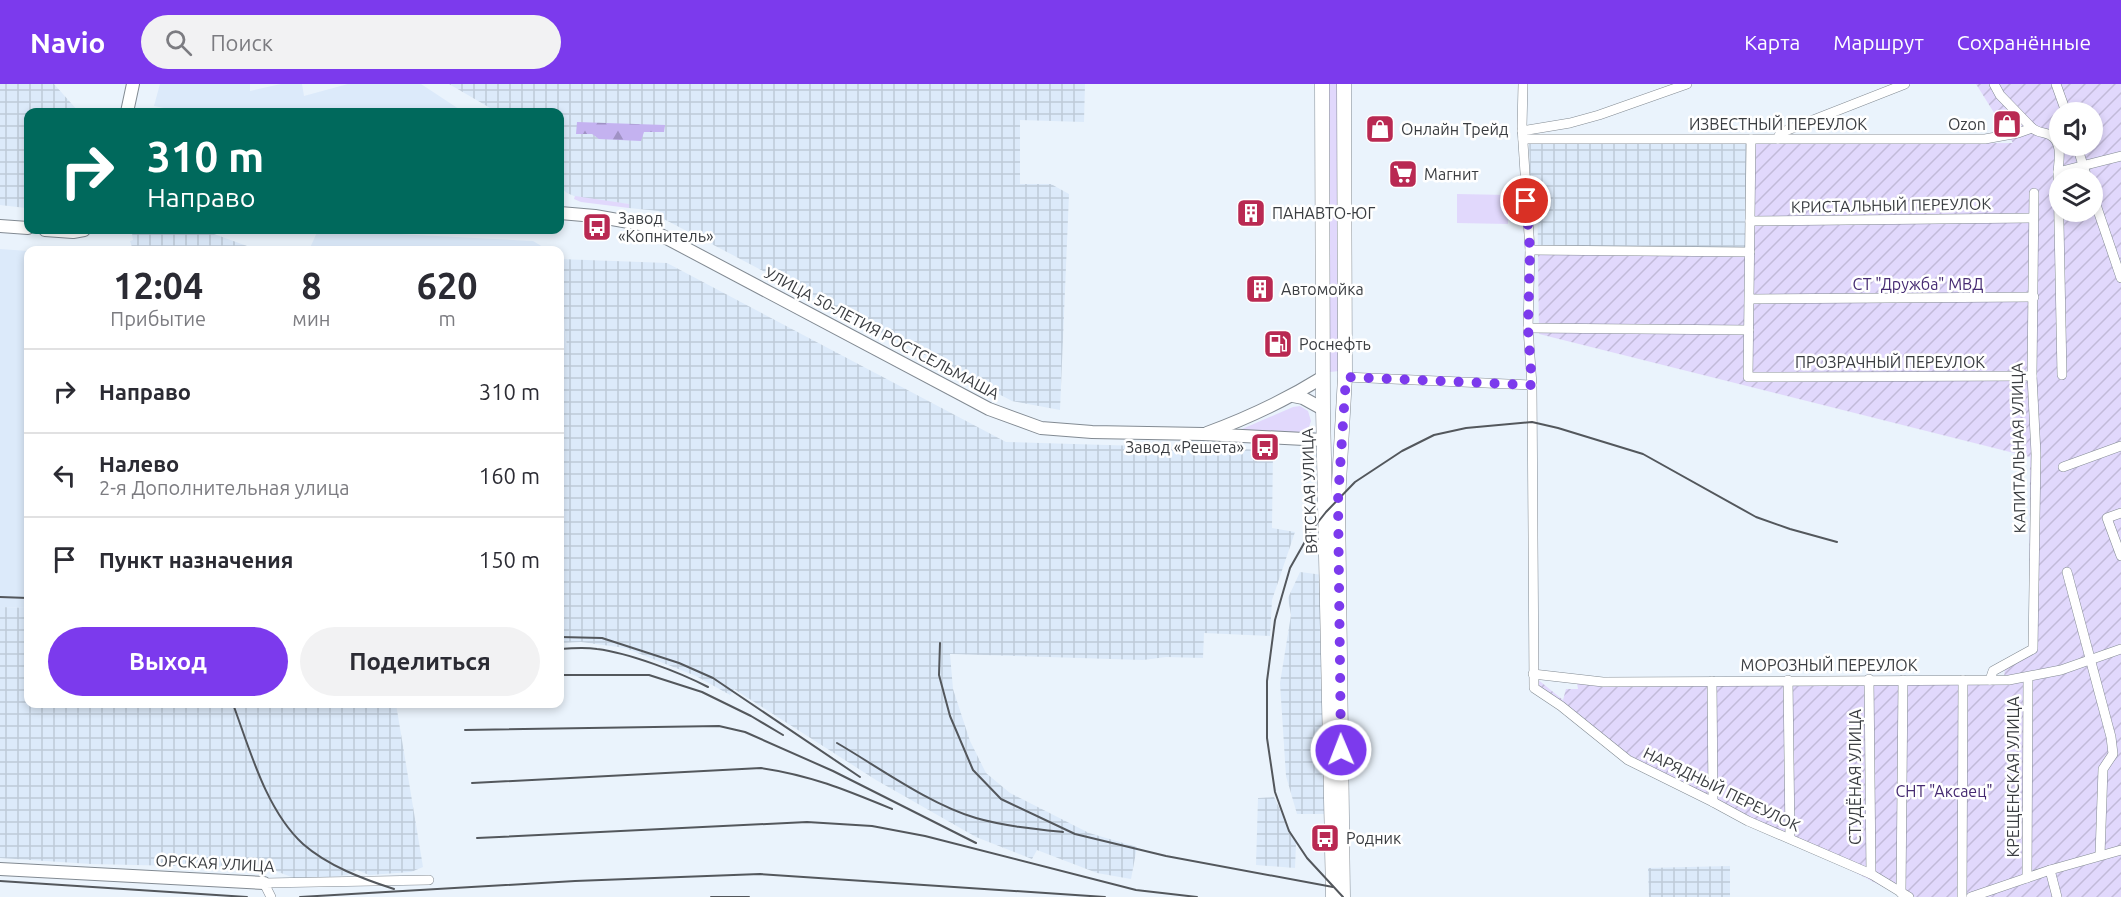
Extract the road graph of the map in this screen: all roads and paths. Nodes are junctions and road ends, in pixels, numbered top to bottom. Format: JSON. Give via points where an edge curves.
{"nodes":[{"id":1,"x":133,"y":84,"type":"edge"},
{"id":2,"x":1323,"y":84,"type":"edge"},
{"id":3,"x":1344,"y":84,"type":"edge"},
{"id":4,"x":1523,"y":84,"type":"edge"},
{"id":5,"x":1687,"y":84,"type":"edge"},
{"id":6,"x":1905,"y":84,"type":"edge"},
{"id":7,"x":1994,"y":84,"type":"edge"},
{"id":8,"x":2056,"y":84,"type":"edge"},
{"id":9,"x":2062,"y":102,"type":"edge"},
{"id":10,"x":128,"y":108,"type":"edge"},
{"id":11,"x":2032,"y":128,"type":"junction"},
{"id":12,"x":1522,"y":135,"type":"junction"},
{"id":13,"x":1751,"y":139,"type":"junction"},
{"id":14,"x":1778,"y":139,"type":"junction"},
{"id":15,"x":2080,"y":156,"type":"edge"},
{"id":16,"x":2121,"y":156,"type":"edge"},
{"id":17,"x":2083,"y":165,"type":"junction"},
{"id":18,"x":2058,"y":168,"type":"edge"},
{"id":19,"x":2072,"y":168,"type":"edge"},
{"id":20,"x":2084,"y":168,"type":"edge"},
{"id":21,"x":2034,"y":193,"type":"dead end"},
{"id":22,"x":564,"y":213,"type":"edge"},
{"id":23,"x":2032,"y":218,"type":"junction"},
{"id":24,"x":1750,"y":221,"type":"junction"},
{"id":25,"x":2059,"y":222,"type":"edge"},
{"id":26,"x":2102,"y":222,"type":"edge"},
{"id":27,"x":0,"y":226,"type":"edge"},
{"id":28,"x":24,"y":228,"type":"edge"},
{"id":29,"x":1530,"y":250,"type":"junction"},
{"id":30,"x":1750,"y":252,"type":"junction"},
{"id":31,"x":2121,"y":278,"type":"edge"},
{"id":32,"x":2034,"y":297,"type":"junction"},
{"id":33,"x":1750,"y":299,"type":"junction"},
{"id":34,"x":1528,"y":328,"type":"junction"},
{"id":35,"x":1749,"y":330,"type":"junction"},
{"id":36,"x":2062,"y":375,"type":"dead end"},
{"id":37,"x":2032,"y":376,"type":"junction"},
{"id":38,"x":1323,"y":377,"type":"junction"},
{"id":39,"x":1346,"y":377,"type":"junction"},
{"id":40,"x":1532,"y":385,"type":"junction"},
{"id":41,"x":1293,"y":396,"type":"junction"},
{"id":42,"x":1323,"y":409,"type":"junction"},
{"id":43,"x":1343,"y":423,"type":"junction"},
{"id":44,"x":1203,"y":434,"type":"junction"},
{"id":45,"x":1324,"y":440,"type":"junction"},
{"id":46,"x":1342,"y":442,"type":"junction"},
{"id":47,"x":2121,"y":446,"type":"edge"},
{"id":48,"x":2063,"y":467,"type":"dead end"},
{"id":49,"x":2121,"y":513,"type":"edge"},
{"id":50,"x":2121,"y":556,"type":"edge"},
{"id":51,"x":2067,"y":572,"type":"dead end"},
{"id":52,"x":2121,"y":649,"type":"edge"},
{"id":53,"x":2090,"y":660,"type":"junction"},
{"id":54,"x":1533,"y":674,"type":"junction"},
{"id":55,"x":2028,"y":677,"type":"junction"},
{"id":56,"x":1788,"y":680,"type":"junction"},
{"id":57,"x":1869,"y":680,"type":"junction"},
{"id":58,"x":1903,"y":680,"type":"junction"},
{"id":59,"x":1963,"y":680,"type":"junction"},
{"id":60,"x":1990,"y":680,"type":"junction"},
{"id":61,"x":1712,"y":681,"type":"junction"},
{"id":62,"x":1713,"y":802,"type":"junction"},
{"id":63,"x":1790,"y":838,"type":"junction"},
{"id":64,"x":2121,"y":850,"type":"edge"},
{"id":65,"x":2100,"y":855,"type":"junction"},
{"id":66,"x":0,"y":869,"type":"edge"},
{"id":67,"x":2050,"y":870,"type":"junction"},
{"id":68,"x":1870,"y":874,"type":"junction"},
{"id":69,"x":2027,"y":878,"type":"junction"},
{"id":70,"x":429,"y":880,"type":"dead end"},
{"id":71,"x":264,"y":883,"type":"junction"},
{"id":72,"x":1905,"y":895,"type":"edge"},
{"id":73,"x":271,"y":897,"type":"edge"},
{"id":74,"x":1334,"y":897,"type":"edge"},
{"id":75,"x":1343,"y":897,"type":"edge"},
{"id":76,"x":1962,"y":897,"type":"edge"},
{"id":77,"x":1971,"y":897,"type":"edge"},
{"id":78,"x":2057,"y":897,"type":"edge"}],
"edges":[{"from":1,"to":10,"type":"main road"},
{"from":2,"to":38,"type":"main road","name":"ВЯТСКАЯ УЛИЦА"},
{"from":3,"to":39,"type":"main road","name":"ВЯТСКАЯ УЛИЦА"},
{"from":4,"to":12,"type":"street"},
{"from":5,"to":12,"type":"street","via":[[1599,115]]},
{"from":6,"to":14,"type":"street","via":[[1780,133]]},
{"from":7,"to":11,"type":"street"},
{"from":8,"to":9,"type":"street"},
{"from":11,"to":14,"type":"street","name":"ИЗВЕСТНЫЙ ПЕРЕУЛОК","via":[[1985,139]]},
{"from":11,"to":18,"type":"street","via":[[2056,140]]},
{"from":12,"to":13,"type":"street","name":"ИЗВЕСТНЫЙ ПЕРЕУЛОК"},
{"from":12,"to":29,"type":"street"},
{"from":13,"to":14,"type":"street","name":"ИЗВЕСТНЫЙ ПЕРЕУЛОК"},
{"from":13,"to":24,"type":"street"},
{"from":15,"to":17,"type":"street"},
{"from":16,"to":17,"type":"street"},
{"from":17,"to":19,"type":"street"},
{"from":17,"to":20,"type":"street"},
{"from":21,"to":23,"type":"street","name":"КАПИТАЛЬНАЯ УЛИЦА"},
{"from":22,"to":44,"type":"main road","name":"УЛИЦА 50-ЛЕТИЯ РОСТСЕЛЬМАША","via":[[640,224],[989,409],[1025,423],[1092,432]]},
{"from":23,"to":24,"type":"street","name":"КРИСТАЛЬНЫЙ ПЕРЕУЛОК"},
{"from":23,"to":32,"type":"street","name":"КАПИТАЛЬНАЯ УЛИЦА"},
{"from":24,"to":30,"type":"street"},
{"from":25,"to":36,"type":"street"},
{"from":26,"to":31,"type":"street"},
{"from":27,"to":28,"type":"main road"},
{"from":29,"to":30,"type":"street"},
{"from":29,"to":34,"type":"street"},
{"from":30,"to":33,"type":"street"},
{"from":32,"to":33,"type":"street"},
{"from":32,"to":37,"type":"street","name":"КАПИТАЛЬНАЯ УЛИЦА"},
{"from":33,"to":35,"type":"street"},
{"from":34,"to":35,"type":"street"},
{"from":34,"to":40,"type":"street"},
{"from":35,"to":37,"type":"street","name":"ПРОЗРАЧНЫЙ ПЕРЕУЛОК","via":[[1748,377]]},
{"from":37,"to":60,"type":"street","name":"КАПИТАЛЬНАЯ УЛИЦА","via":[[2036,454],[2033,650],[1994,671]]},
{"from":38,"to":39,"type":"main road"},
{"from":38,"to":41,"type":"main road"},
{"from":38,"to":42,"type":"main road","name":"ВЯТСКАЯ УЛИЦА"},
{"from":39,"to":40,"type":"street"},
{"from":39,"to":43,"type":"main road","name":"ВЯТСКАЯ УЛИЦА"},
{"from":40,"to":54,"type":"street"},
{"from":41,"to":42,"type":"main road"},
{"from":41,"to":44,"type":"main road"},
{"from":42,"to":43,"type":"main road"},
{"from":42,"to":45,"type":"main road","name":"ВЯТСКАЯ УЛИЦА"},
{"from":43,"to":46,"type":"main road","name":"ВЯТСКАЯ УЛИЦА"},
{"from":44,"to":45,"type":"main road","name":"УЛИЦА 50-ЛЕТИЯ РОСТСЕЛЬМАША"},
{"from":45,"to":46,"type":"main road"},
{"from":45,"to":74,"type":"main road","name":"ВЯТСКАЯ УЛИЦА"},
{"from":46,"to":75,"type":"main road","name":"ВЯТСКАЯ УЛИЦА","via":[[1338,500]]},
{"from":47,"to":48,"type":"street"},
{"from":49,"to":50,"type":"street","via":[[2107,518]]},
{"from":51,"to":53,"type":"street"},
{"from":52,"to":53,"type":"street","name":"МОРОЗНЫЙ ПЕРЕУЛОК"},
{"from":53,"to":55,"type":"street","name":"МОРОЗНЫЙ ПЕРЕУЛОК"},
{"from":53,"to":65,"type":"street","via":[[2113,754],[2103,769]]},
{"from":54,"to":61,"type":"street","name":"МОРОЗНЫЙ ПЕРЕУЛОК","via":[[1603,682]]},
{"from":54,"to":62,"type":"street","name":"НАРЯДНЫЙ ПЕРЕУЛОК","via":[[1534,688],[1628,760]]},
{"from":55,"to":60,"type":"street","name":"МОРОЗНЫЙ ПЕРЕУЛОК"},
{"from":55,"to":69,"type":"street","name":"КРЕЩЕНСКАЯ УЛИЦА"},
{"from":56,"to":57,"type":"street","name":"МОРОЗНЫЙ ПЕРЕУЛОК"},
{"from":56,"to":61,"type":"street","name":"МОРОЗНЫЙ ПЕРЕУЛОК"},
{"from":56,"to":63,"type":"street"},
{"from":57,"to":58,"type":"street","name":"МОРОЗНЫЙ ПЕРЕУЛОК"},
{"from":57,"to":68,"type":"street","name":"СТУДЁНАЯ УЛИЦА"},
{"from":58,"to":59,"type":"street","name":"МОРОЗНЫЙ ПЕРЕУЛОК"},
{"from":58,"to":72,"type":"street"},
{"from":59,"to":60,"type":"street","name":"МОРОЗНЫЙ ПЕРЕУЛОК"},
{"from":59,"to":76,"type":"street"},
{"from":61,"to":62,"type":"street"},
{"from":62,"to":63,"type":"street","name":"НАРЯДНЫЙ ПЕРЕУЛОК"},
{"from":63,"to":68,"type":"street","name":"НАРЯДНЫЙ ПЕРЕУЛОК"},
{"from":64,"to":65,"type":"street"},
{"from":65,"to":67,"type":"street"},
{"from":66,"to":71,"type":"main road","name":"ОРСКАЯ УЛИЦА"},
{"from":67,"to":69,"type":"street"},
{"from":67,"to":78,"type":"street"},
{"from":68,"to":72,"type":"street","name":"НАРЯДНЫЙ ПЕРЕУЛОК"},
{"from":69,"to":77,"type":"street"},
{"from":70,"to":71,"type":"street","name":"ОРСКАЯ УЛИЦА"},
{"from":71,"to":73,"type":"street"}]}
